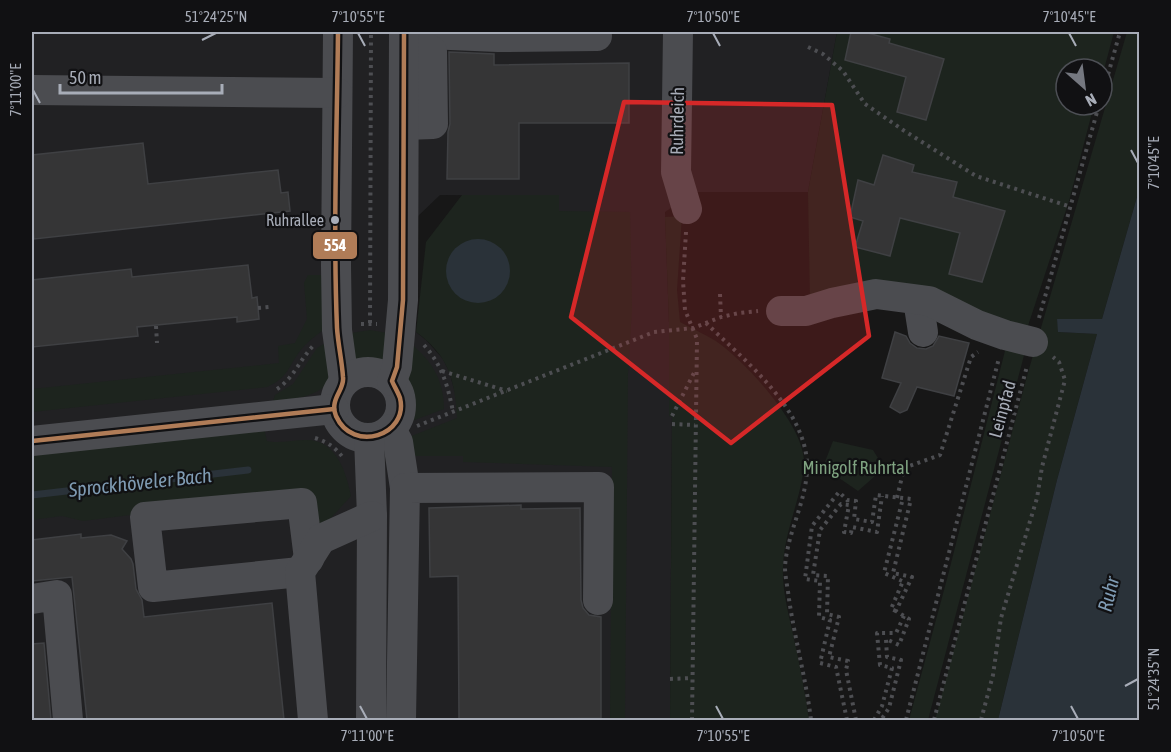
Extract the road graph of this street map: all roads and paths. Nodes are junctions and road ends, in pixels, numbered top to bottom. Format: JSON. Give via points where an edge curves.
{"nodes":[{"id":1,"x":338,"y":32,"type":"edge"},
{"id":2,"x":371,"y":32,"type":"edge"},
{"id":3,"x":404,"y":32,"type":"edge"},
{"id":4,"x":678,"y":32,"type":"edge"},
{"id":5,"x":1120,"y":32,"type":"edge"},
{"id":6,"x":597,"y":36,"type":"dead end"},
{"id":7,"x":808,"y":46,"type":"dead end"},
{"id":8,"x":1113,"y":57,"type":"edge"},
{"id":9,"x":32,"y":90,"type":"edge"},
{"id":10,"x":337,"y":93,"type":"junction"},
{"id":11,"x":1096,"y":117,"type":"edge"},
{"id":12,"x":1071,"y":207,"type":"junction"},
{"id":13,"x":687,"y":209,"type":"joint"},
{"id":14,"x":720,"y":294,"type":"dead end"},
{"id":15,"x":918,"y":300,"type":"junction"},
{"id":16,"x":269,"y":307,"type":"dead end"},
{"id":17,"x":258,"y":308,"type":"dead end"},
{"id":18,"x":781,"y":312,"type":"joint"},
{"id":19,"x":721,"y":317,"type":"junction"},
{"id":20,"x":370,"y":323,"type":"junction"},
{"id":21,"x":706,"y":323,"type":"junction"},
{"id":22,"x":156,"y":326,"type":"dead end"},
{"id":23,"x":693,"y":328,"type":"junction"},
{"id":24,"x":338,"y":330,"type":"junction"},
{"id":25,"x":401,"y":330,"type":"junction"},
{"id":26,"x":923,"y":332,"type":"dead end"},
{"id":27,"x":999,"y":333,"type":"junction"},
{"id":28,"x":157,"y":343,"type":"dead end"},
{"id":29,"x":1033,"y":343,"type":"junction"},
{"id":30,"x":696,"y":368,"type":"junction"},
{"id":31,"x":344,"y":381,"type":"junction"},
{"id":32,"x":392,"y":381,"type":"junction"},
{"id":33,"x":276,"y":390,"type":"dead end"},
{"id":34,"x":507,"y":392,"type":"junction"},
{"id":35,"x":334,"y":409,"type":"junction"},
{"id":36,"x":453,"y":412,"type":"junction"},
{"id":37,"x":672,"y":416,"type":"dead end"},
{"id":38,"x":672,"y":424,"type":"dead end"},
{"id":39,"x":695,"y":425,"type":"junction"},
{"id":40,"x":385,"y":434,"type":"junction"},
{"id":41,"x":32,"y":441,"type":"edge"},
{"id":42,"x":405,"y":488,"type":"junction"},
{"id":43,"x":882,"y":496,"type":"junction"},
{"id":44,"x":897,"y":498,"type":"junction"},
{"id":45,"x":903,"y":498,"type":"junction"},
{"id":46,"x":850,"y":503,"type":"junction"},
{"id":47,"x":372,"y":516,"type":"junction"},
{"id":48,"x":872,"y":522,"type":"junction"},
{"id":49,"x":812,"y":525,"type":"junction"},
{"id":50,"x":895,"y":528,"type":"junction"},
{"id":51,"x":820,"y":530,"type":"junction"},
{"id":52,"x":903,"y":530,"type":"junction"},
{"id":53,"x":871,"y":531,"type":"junction"},
{"id":54,"x":304,"y":566,"type":"junction"},
{"id":55,"x":820,"y":575,"type":"junction"},
{"id":56,"x":904,"y":576,"type":"junction"},
{"id":57,"x":820,"y":581,"type":"junction"},
{"id":58,"x":902,"y":582,"type":"junction"},
{"id":59,"x":32,"y":599,"type":"edge"},
{"id":60,"x":598,"y":600,"type":"dead end"},
{"id":61,"x":896,"y":611,"type":"junction"},
{"id":62,"x":827,"y":614,"type":"junction"},
{"id":63,"x":819,"y":616,"type":"junction"},
{"id":64,"x":904,"y":616,"type":"junction"},
{"id":65,"x":886,"y":633,"type":"junction"},
{"id":66,"x":886,"y":639,"type":"junction"},
{"id":67,"x":822,"y":655,"type":"junction"},
{"id":68,"x":829,"y":657,"type":"junction"},
{"id":69,"x":894,"y":659,"type":"junction"},
{"id":70,"x":892,"y":668,"type":"junction"},
{"id":71,"x":846,"y":670,"type":"junction"},
{"id":72,"x":837,"y":671,"type":"junction"},
{"id":73,"x":692,"y":678,"type":"junction"},
{"id":74,"x":670,"y":679,"type":"dead end"},
{"id":75,"x":887,"y":686,"type":"junction"},
{"id":76,"x":894,"y":688,"type":"junction"},
{"id":77,"x":882,"y":706,"type":"junction"},
{"id":78,"x":889,"y":708,"type":"junction"},
{"id":79,"x":68,"y":720,"type":"edge"},
{"id":80,"x":313,"y":720,"type":"edge"},
{"id":81,"x":371,"y":720,"type":"edge"},
{"id":82,"x":401,"y":720,"type":"edge"},
{"id":83,"x":692,"y":720,"type":"edge"},
{"id":84,"x":811,"y":720,"type":"edge"},
{"id":85,"x":847,"y":720,"type":"edge"},
{"id":86,"x":855,"y":720,"type":"edge"},
{"id":87,"x":873,"y":720,"type":"edge"},
{"id":88,"x":881,"y":720,"type":"edge"},
{"id":89,"x":906,"y":720,"type":"edge"},
{"id":90,"x":934,"y":720,"type":"edge"},
{"id":91,"x":981,"y":720,"type":"edge"}],
"edges":[{"from":1,"to":10,"type":"street"},
{"from":2,"to":20,"type":"path"},
{"from":3,"to":6,"type":"street","via":[[498,37]]},
{"from":3,"to":25,"type":"street"},
{"from":4,"to":13,"type":"street","name":"Ruhrdeich","via":[[676,172]]},
{"from":5,"to":8,"type":"path"},
{"from":7,"to":12,"type":"path","via":[[843,71],[865,104],[976,176]]},
{"from":9,"to":10,"type":"street"},
{"from":10,"to":24,"type":"street"},
{"from":11,"to":12,"type":"path","name":"Leinpfad"},
{"from":12,"to":29,"type":"path","name":"Leinpfad"},
{"from":13,"to":23,"type":"path","via":[[683,281],[685,310]]},
{"from":14,"to":19,"type":"path"},
{"from":15,"to":18,"type":"street","via":[[876,294],[806,311]]},
{"from":15,"to":26,"type":"street"},
{"from":15,"to":27,"type":"street","via":[[929,301]]},
{"from":16,"to":17,"type":"path"},
{"from":18,"to":19,"type":"path"},
{"from":19,"to":21,"type":"path"},
{"from":20,"to":24,"type":"path"},
{"from":20,"to":25,"type":"path"},
{"from":21,"to":23,"type":"path"},
{"from":21,"to":84,"type":"path","via":[[777,396],[794,418],[804,445],[804,492],[785,569]]},
{"from":22,"to":28,"type":"path"},
{"from":23,"to":30,"type":"path","via":[[697,339]]},
{"from":23,"to":34,"type":"path","via":[[654,332]]},
{"from":24,"to":31,"type":"street"},
{"from":24,"to":33,"type":"path","via":[[319,340],[286,383]]},
{"from":25,"to":32,"type":"street"},
{"from":27,"to":29,"type":"street"},
{"from":27,"to":44,"type":"path","via":[[971,357],[940,455],[904,468]]},
{"from":27,"to":89,"type":"path"},
{"from":29,"to":90,"type":"path","name":"Leinpfad"},
{"from":29,"to":91,"type":"path","via":[[1059,362],[1065,380],[1037,498],[1001,618],[993,675]]},
{"from":30,"to":37,"type":"path"},
{"from":30,"to":39,"type":"path"},
{"from":31,"to":32,"type":"street","via":[[372,371]]},
{"from":31,"to":35,"type":"street","via":[[336,392]]},
{"from":32,"to":40,"type":"street","via":[[402,406],[399,419]]},
{"from":34,"to":36,"type":"path"},
{"from":34,"to":36,"type":"path","via":[[442,371]]},
{"from":35,"to":40,"type":"street","via":[[338,421],[354,435]]},
{"from":35,"to":41,"type":"street"},
{"from":36,"to":40,"type":"path"},
{"from":38,"to":39,"type":"path"},
{"from":39,"to":73,"type":"path"},
{"from":40,"to":42,"type":"street","via":[[398,442]]},
{"from":40,"to":47,"type":"street"},
{"from":42,"to":60,"type":"street","via":[[599,487]]},
{"from":42,"to":82,"type":"street"},
{"from":43,"to":44,"type":"path"},
{"from":43,"to":48,"type":"path","via":[[876,495]]},
{"from":43,"to":53,"type":"path","via":[[877,532]]},
{"from":44,"to":45,"type":"path"},
{"from":45,"to":50,"type":"path"},
{"from":45,"to":52,"type":"path","via":[[911,499]]},
{"from":46,"to":48,"type":"path","via":[[856,501],[854,519]]},
{"from":46,"to":49,"type":"path","via":[[839,492]]},
{"from":46,"to":51,"type":"path","via":[[841,504]]},
{"from":46,"to":53,"type":"path","via":[[844,532],[851,533],[852,527]]},
{"from":47,"to":54,"type":"street","via":[[321,539]]},
{"from":47,"to":81,"type":"street"},
{"from":48,"to":53,"type":"path"},
{"from":49,"to":51,"type":"path"},
{"from":49,"to":57,"type":"path","via":[[805,579]]},
{"from":50,"to":52,"type":"path"},
{"from":50,"to":58,"type":"path","via":[[884,573]]},
{"from":51,"to":55,"type":"path","via":[[813,575]]},
{"from":52,"to":56,"type":"path","via":[[893,573]]},
{"from":54,"to":54,"type":"street","via":[[153,587],[146,517],[302,503]]},
{"from":54,"to":80,"type":"street"},
{"from":55,"to":57,"type":"path"},
{"from":55,"to":62,"type":"path","via":[[828,576]]},
{"from":56,"to":58,"type":"path"},
{"from":56,"to":61,"type":"path","via":[[912,577]]},
{"from":57,"to":63,"type":"path"},
{"from":58,"to":61,"type":"path","via":[[891,609]]},
{"from":59,"to":79,"type":"street","via":[[57,595]]},
{"from":61,"to":64,"type":"path"},
{"from":62,"to":63,"type":"path"},
{"from":62,"to":68,"type":"path","via":[[839,617]]},
{"from":63,"to":67,"type":"path","via":[[830,620]]},
{"from":64,"to":65,"type":"path","via":[[896,633]]},
{"from":64,"to":66,"type":"path","via":[[909,619],[899,645]]},
{"from":65,"to":66,"type":"path"},
{"from":65,"to":70,"type":"path","via":[[877,633],[880,665]]},
{"from":66,"to":69,"type":"path","via":[[887,657]]},
{"from":67,"to":68,"type":"path"},
{"from":67,"to":72,"type":"path","via":[[820,663],[836,667]]},
{"from":68,"to":71,"type":"path","via":[[848,661]]},
{"from":69,"to":70,"type":"path"},
{"from":69,"to":76,"type":"path","via":[[901,660]]},
{"from":70,"to":75,"type":"path"},
{"from":71,"to":72,"type":"path"},
{"from":71,"to":86,"type":"path"},
{"from":72,"to":85,"type":"path"},
{"from":73,"to":74,"type":"path"},
{"from":73,"to":83,"type":"path"},
{"from":75,"to":76,"type":"path"},
{"from":75,"to":77,"type":"path"},
{"from":76,"to":78,"type":"path"},
{"from":77,"to":78,"type":"path"},
{"from":77,"to":87,"type":"path"},
{"from":78,"to":88,"type":"path"}]}
